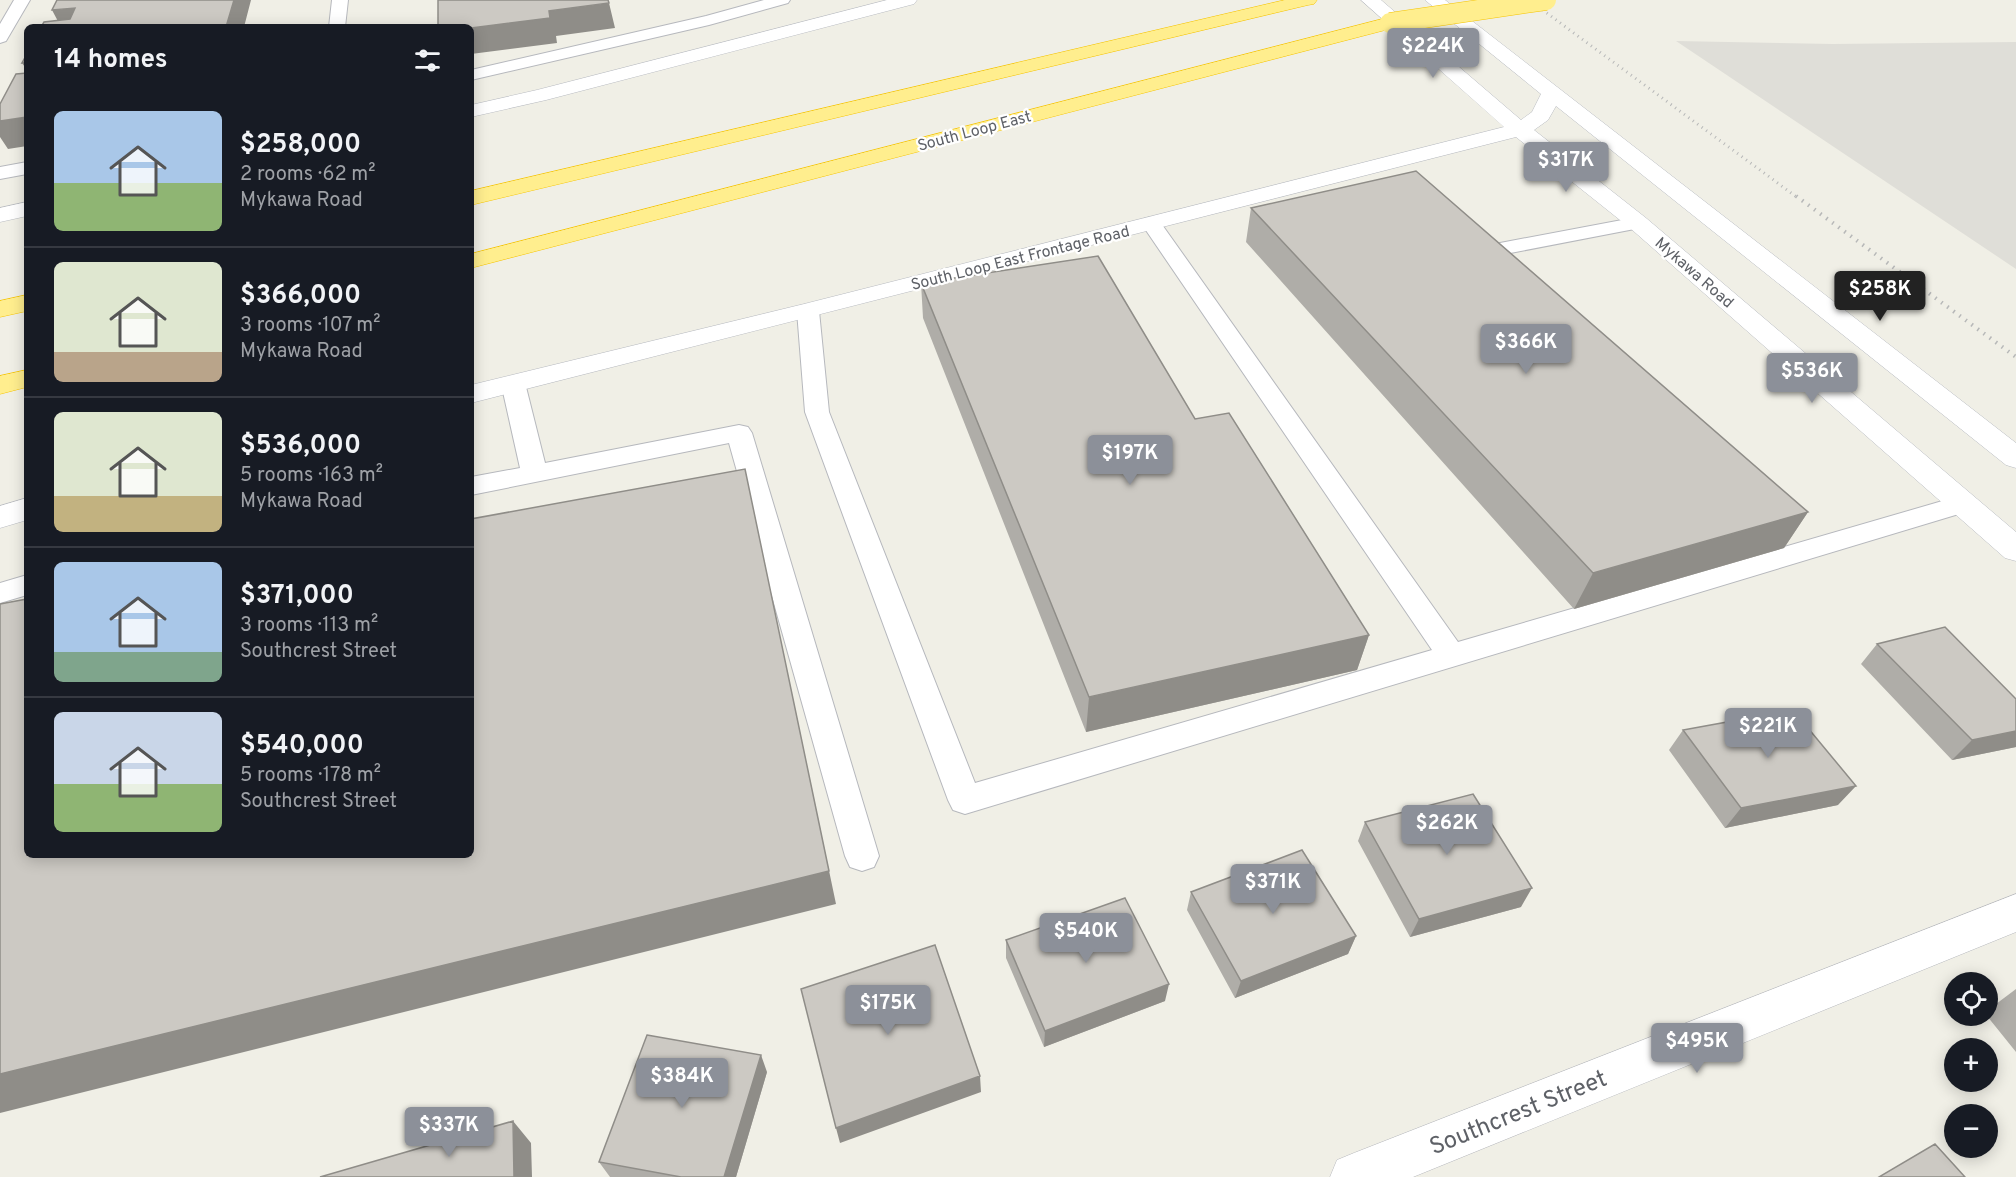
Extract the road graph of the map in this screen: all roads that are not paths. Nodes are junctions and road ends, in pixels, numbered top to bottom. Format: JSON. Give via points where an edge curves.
{"nodes":[{"id":1,"x":22,"y":0,"type":"edge"},
{"id":2,"x":340,"y":0,"type":"edge"},
{"id":3,"x":782,"y":0,"type":"edge"},
{"id":4,"x":908,"y":0,"type":"edge"},
{"id":5,"x":1308,"y":0,"type":"edge"},
{"id":6,"x":1370,"y":0,"type":"edge"},
{"id":7,"x":1434,"y":0,"type":"edge"},
{"id":8,"x":1478,"y":0,"type":"edge"},
{"id":9,"x":1546,"y":0,"type":"edge"},
{"id":10,"x":1390,"y":23,"type":"junction"},
{"id":11,"x":337,"y":24,"type":"edge"},
{"id":12,"x":0,"y":38,"type":"edge"},
{"id":13,"x":474,"y":74,"type":"edge"},
{"id":14,"x":1551,"y":94,"type":"junction"},
{"id":15,"x":474,"y":110,"type":"edge"},
{"id":16,"x":1520,"y":130,"type":"junction"},
{"id":17,"x":24,"y":169,"type":"edge"},
{"id":18,"x":0,"y":173,"type":"edge"},
{"id":19,"x":474,"y":197,"type":"edge"},
{"id":20,"x":24,"y":210,"type":"edge"},
{"id":21,"x":0,"y":215,"type":"edge"},
{"id":22,"x":1151,"y":223,"type":"junction"},
{"id":23,"x":1638,"y":223,"type":"junction"},
{"id":24,"x":1501,"y":250,"type":"edge"},
{"id":25,"x":474,"y":260,"type":"edge"},
{"id":26,"x":24,"y":304,"type":"edge"},
{"id":27,"x":0,"y":309,"type":"edge"},
{"id":28,"x":808,"y":311,"type":"junction"},
{"id":29,"x":24,"y":379,"type":"edge"},
{"id":30,"x":513,"y":383,"type":"junction"},
{"id":31,"x":0,"y":385,"type":"edge"},
{"id":32,"x":474,"y":393,"type":"edge"},
{"id":33,"x":2016,"y":458,"type":"edge"},
{"id":34,"x":534,"y":473,"type":"junction"},
{"id":35,"x":474,"y":485,"type":"edge"},
{"id":36,"x":1963,"y":504,"type":"junction"},
{"id":37,"x":24,"y":510,"type":"edge"},
{"id":38,"x":0,"y":517,"type":"edge"},
{"id":39,"x":2016,"y":550,"type":"edge"},
{"id":40,"x":24,"y":586,"type":"edge"},
{"id":41,"x":0,"y":592,"type":"edge"},
{"id":42,"x":1452,"y":656,"type":"junction"},
{"id":43,"x":862,"y":856,"type":"dead end"},
{"id":44,"x":2016,"y":913,"type":"edge"},
{"id":45,"x":1354,"y":1177,"type":"edge"}],
"edges":[{"from":1,"to":12,"type":"lane"},
{"from":2,"to":11,"type":"lane"},
{"from":3,"to":13,"type":"lane"},
{"from":4,"to":15,"type":"main road"},
{"from":5,"to":19,"type":"highway"},
{"from":6,"to":16,"type":"main road","name":"Mykawa Road"},
{"from":7,"to":14,"type":"main road"},
{"from":8,"to":10,"type":"highway","name":"South Loop East","bridge":true},
{"from":9,"to":10,"type":"highway","bridge":true},
{"from":10,"to":25,"type":"highway","name":"South Loop East"},
{"from":14,"to":16,"type":"main road","name":"South Loop East Frontage Road","via":[[1541,116]]},
{"from":14,"to":33,"type":"main road"},
{"from":16,"to":22,"type":"main road","name":"South Loop East Frontage Road"},
{"from":16,"to":23,"type":"main road","name":"Mykawa Road"},
{"from":17,"to":18,"type":"lane"},
{"from":20,"to":21,"type":"main road"},
{"from":22,"to":28,"type":"main road","name":"South Loop East Frontage Road"},
{"from":22,"to":42,"type":"lane"},
{"from":23,"to":24,"type":"lane"},
{"from":23,"to":36,"type":"main road","name":"Mykawa Road"},
{"from":26,"to":27,"type":"highway"},
{"from":28,"to":30,"type":"main road","name":"South Loop East Frontage Road"},
{"from":28,"to":42,"type":"lane","via":[[817,412],[965,800]]},
{"from":29,"to":31,"type":"highway"},
{"from":30,"to":32,"type":"main road","name":"South Loop East Frontage Road"},
{"from":30,"to":34,"type":"lane"},
{"from":34,"to":35,"type":"lane"},
{"from":34,"to":43,"type":"lane","via":[[739,433]]},
{"from":36,"to":39,"type":"main road","name":"Mykawa Road"},
{"from":36,"to":42,"type":"lane","via":[[1810,539]]},
{"from":37,"to":38,"type":"main road"},
{"from":40,"to":41,"type":"lane"},
{"from":44,"to":45,"type":"main road","name":"Southcrest Street"}]}
